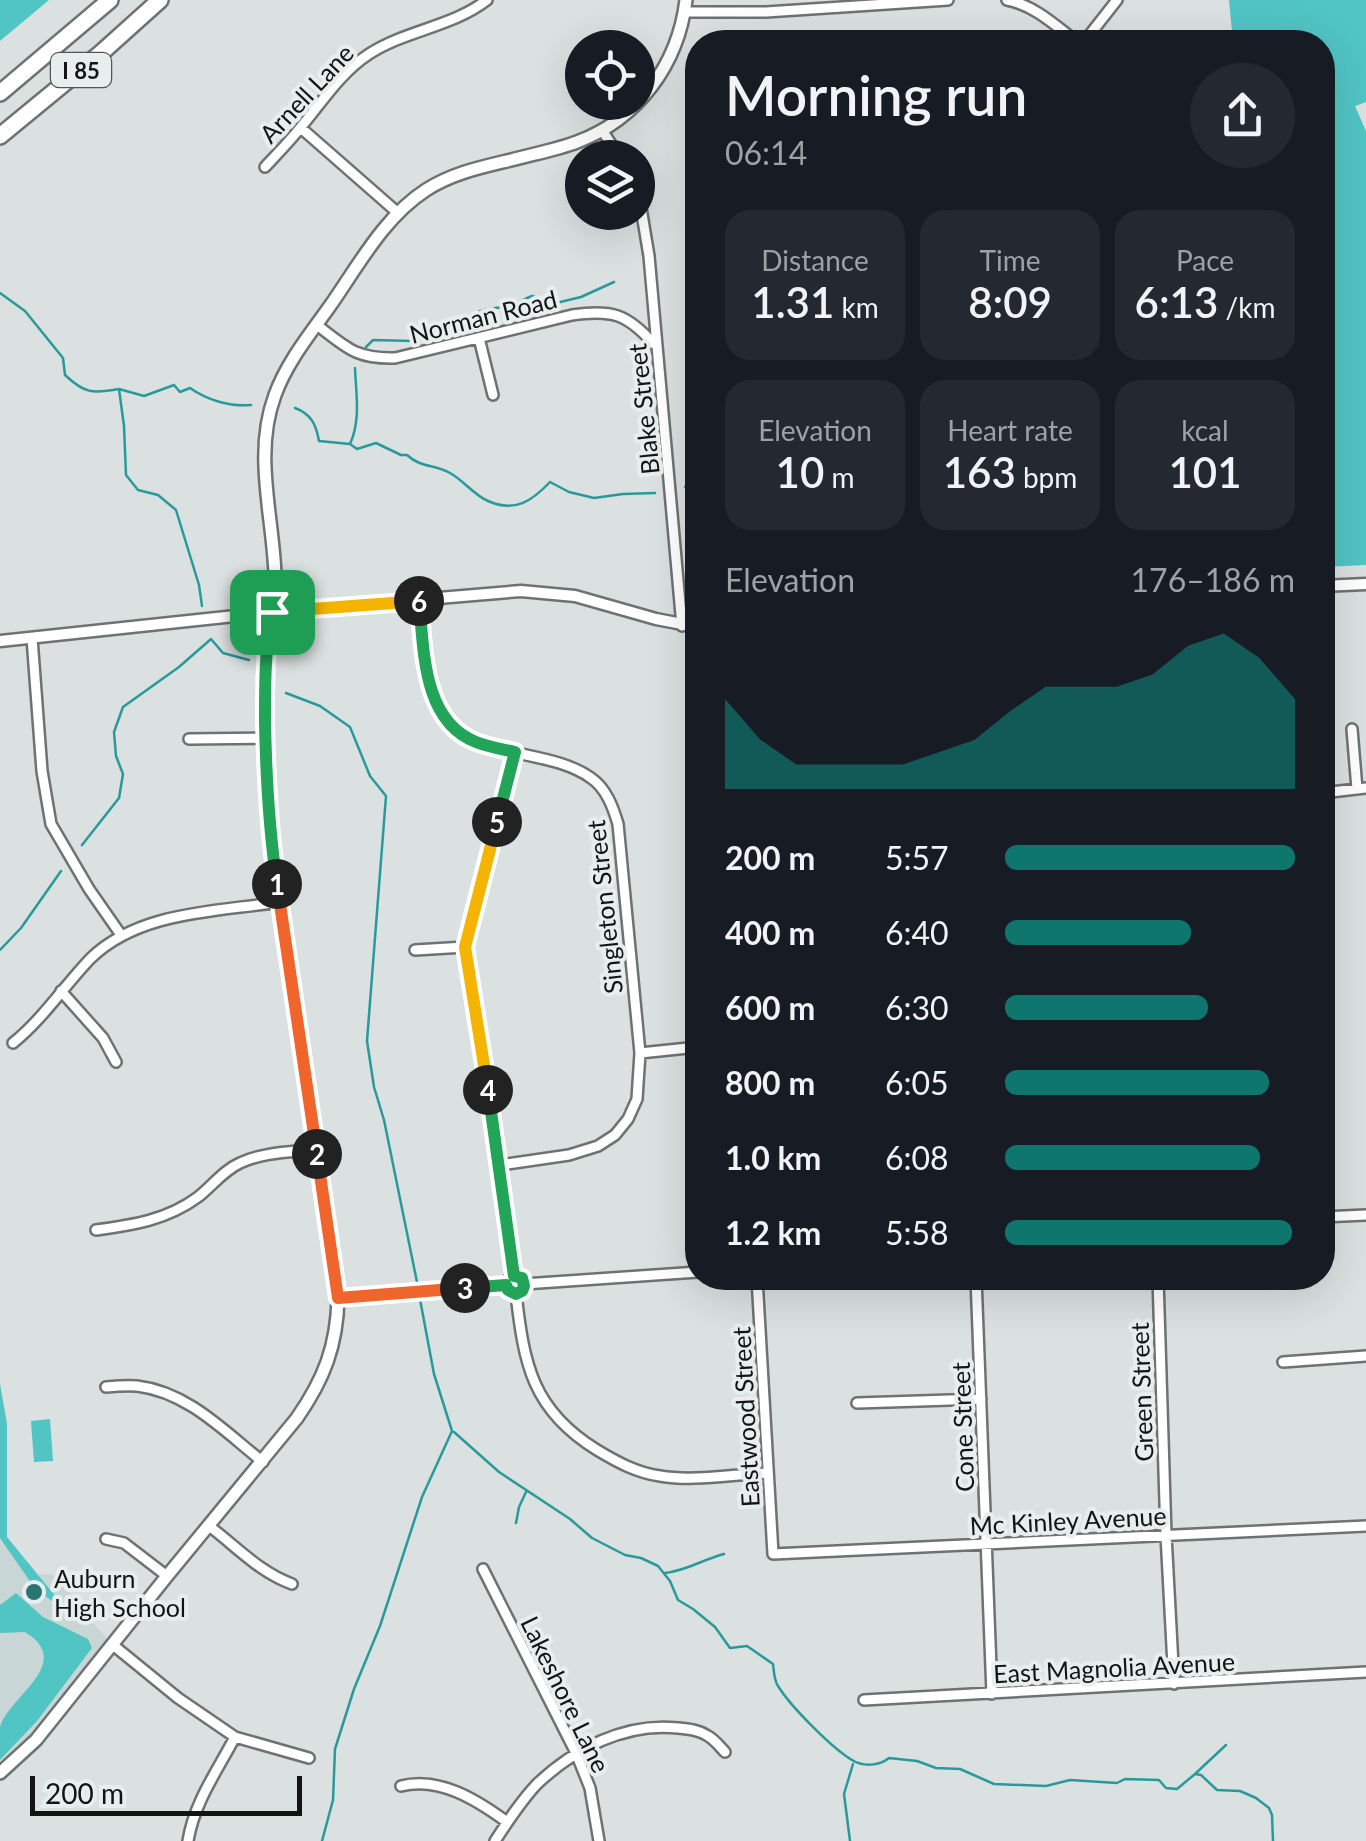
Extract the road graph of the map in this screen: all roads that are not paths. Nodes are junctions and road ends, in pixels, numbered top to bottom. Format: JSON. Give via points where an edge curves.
{"nodes":[{"id":1,"x":110,"y":0,"type":"edge"},
{"id":2,"x":160,"y":0,"type":"edge"},
{"id":3,"x":487,"y":0,"type":"edge"},
{"id":4,"x":948,"y":0,"type":"edge"},
{"id":5,"x":1007,"y":0,"type":"edge"},
{"id":6,"x":1117,"y":0,"type":"edge"},
{"id":7,"x":686,"y":6,"type":"edge"},
{"id":8,"x":1063,"y":30,"type":"edge"},
{"id":9,"x":1091,"y":30,"type":"edge"},
{"id":10,"x":0,"y":93,"type":"edge"},
{"id":11,"x":301,"y":128,"type":"junction"},
{"id":12,"x":602,"y":130,"type":"junction"},
{"id":13,"x":0,"y":136,"type":"edge"},
{"id":14,"x":608,"y":140,"type":"edge"},
{"id":15,"x":265,"y":167,"type":"dead end"},
{"id":16,"x":398,"y":213,"type":"junction"},
{"id":17,"x":645,"y":230,"type":"edge"},
{"id":18,"x":317,"y":325,"type":"junction"},
{"id":19,"x":479,"y":338,"type":"junction"},
{"id":20,"x":656,"y":346,"type":"junction"},
{"id":21,"x":493,"y":396,"type":"dead end"},
{"id":22,"x":1366,"y":584,"type":"edge"},
{"id":23,"x":1335,"y":585,"type":"edge"},
{"id":24,"x":419,"y":600,"type":"junction"},
{"id":25,"x":272,"y":612,"type":"junction"},
{"id":26,"x":682,"y":626,"type":"junction"},
{"id":27,"x":685,"y":626,"type":"edge"},
{"id":28,"x":32,"y":638,"type":"junction"},
{"id":29,"x":0,"y":641,"type":"edge"},
{"id":30,"x":1352,"y":729,"type":"dead end"},
{"id":31,"x":266,"y":738,"type":"junction"},
{"id":32,"x":189,"y":739,"type":"dead end"},
{"id":33,"x":515,"y":752,"type":"junction"},
{"id":34,"x":1362,"y":789,"type":"edge"},
{"id":35,"x":1335,"y":792,"type":"edge"},
{"id":36,"x":279,"y":902,"type":"junction"},
{"id":37,"x":121,"y":935,"type":"junction"},
{"id":38,"x":465,"y":947,"type":"junction"},
{"id":39,"x":415,"y":950,"type":"dead end"},
{"id":40,"x":61,"y":992,"type":"junction"},
{"id":41,"x":12,"y":1043,"type":"dead end"},
{"id":42,"x":685,"y":1048,"type":"edge"},
{"id":43,"x":640,"y":1053,"type":"junction"},
{"id":44,"x":116,"y":1062,"type":"dead end"},
{"id":45,"x":317,"y":1149,"type":"junction"},
{"id":46,"x":500,"y":1165,"type":"junction"},
{"id":47,"x":1366,"y":1215,"type":"edge"},
{"id":48,"x":1335,"y":1216,"type":"edge"},
{"id":49,"x":96,"y":1230,"type":"dead end"},
{"id":50,"x":685,"y":1273,"type":"edge"},
{"id":51,"x":514,"y":1276,"type":"junction"},
{"id":52,"x":524,"y":1284,"type":"junction"},
{"id":53,"x":506,"y":1285,"type":"junction"},
{"id":54,"x":758,"y":1290,"type":"edge"},
{"id":55,"x":976,"y":1290,"type":"edge"},
{"id":56,"x":1158,"y":1290,"type":"edge"},
{"id":57,"x":516,"y":1294,"type":"junction"},
{"id":58,"x":338,"y":1298,"type":"junction"},
{"id":59,"x":1366,"y":1356,"type":"edge"},
{"id":60,"x":1283,"y":1362,"type":"dead end"},
{"id":61,"x":106,"y":1386,"type":"dead end"},
{"id":62,"x":981,"y":1399,"type":"junction"},
{"id":63,"x":856,"y":1404,"type":"dead end"},
{"id":64,"x":263,"y":1462,"type":"junction"},
{"id":65,"x":768,"y":1473,"type":"junction"},
{"id":66,"x":209,"y":1526,"type":"junction"},
{"id":67,"x":1366,"y":1526,"type":"edge"},
{"id":68,"x":1166,"y":1536,"type":"junction"},
{"id":69,"x":106,"y":1539,"type":"dead end"},
{"id":70,"x":986,"y":1544,"type":"junction"},
{"id":71,"x":773,"y":1554,"type":"joint"},
{"id":72,"x":483,"y":1570,"type":"dead end"},
{"id":73,"x":167,"y":1576,"type":"junction"},
{"id":74,"x":292,"y":1584,"type":"dead end"},
{"id":75,"x":113,"y":1645,"type":"junction"},
{"id":76,"x":1366,"y":1672,"type":"edge"},
{"id":77,"x":1174,"y":1684,"type":"junction"},
{"id":78,"x":992,"y":1694,"type":"junction"},
{"id":79,"x":864,"y":1700,"type":"dead end"},
{"id":80,"x":235,"y":1737,"type":"junction"},
{"id":81,"x":725,"y":1752,"type":"dead end"},
{"id":82,"x":576,"y":1753,"type":"junction"},
{"id":83,"x":309,"y":1758,"type":"dead end"},
{"id":84,"x":0,"y":1774,"type":"edge"},
{"id":85,"x":400,"y":1786,"type":"dead end"},
{"id":86,"x":507,"y":1822,"type":"junction"},
{"id":87,"x":188,"y":1841,"type":"edge"},
{"id":88,"x":495,"y":1841,"type":"edge"},
{"id":89,"x":599,"y":1841,"type":"edge"}],
"edges":[{"from":1,"to":10,"type":"highway","number":"I 85"},
{"from":2,"to":13,"type":"highway","number":"I 85"},
{"from":3,"to":11,"type":"street","name":"Arnell Lane","via":[[366,55]]},
{"from":4,"to":7,"type":"street","via":[[766,12]]},
{"from":5,"to":8,"type":"street"},
{"from":6,"to":9,"type":"street"},
{"from":7,"to":12,"type":"main road","via":[[661,74],[635,106]]},
{"from":11,"to":15,"type":"street","name":"Arnell Lane"},
{"from":11,"to":16,"type":"street"},
{"from":12,"to":14,"type":"street"},
{"from":12,"to":16,"type":"main road","via":[[444,179]]},
{"from":16,"to":18,"type":"main road"},
{"from":17,"to":20,"type":"street","name":"Blake Street"},
{"from":18,"to":19,"type":"street","name":"Norman Road","via":[[354,353],[374,358]]},
{"from":18,"to":25,"type":"main road","via":[[280,382],[265,433]]},
{"from":19,"to":20,"type":"street","name":"Norman Road","via":[[612,312]]},
{"from":19,"to":21,"type":"street"},
{"from":20,"to":26,"type":"street","name":"Blake Street"},
{"from":22,"to":23,"type":"street"},
{"from":24,"to":25,"type":"street"},
{"from":24,"to":26,"type":"street","via":[[554,593]]},
{"from":24,"to":33,"type":"street","name":"Singleton Street","via":[[427,674],[442,713],[476,742]]},
{"from":25,"to":28,"type":"street"},
{"from":25,"to":31,"type":"main road"},
{"from":26,"to":27,"type":"street"},
{"from":28,"to":29,"type":"street"},
{"from":28,"to":37,"type":"street","via":[[51,824]]},
{"from":30,"to":34,"type":"street"},
{"from":31,"to":32,"type":"street"},
{"from":31,"to":36,"type":"main road"},
{"from":33,"to":38,"type":"street"},
{"from":33,"to":43,"type":"street","name":"Singleton Street","via":[[593,779],[612,803]]},
{"from":34,"to":35,"type":"street"},
{"from":36,"to":37,"type":"street","via":[[152,922]]},
{"from":36,"to":45,"type":"main road"},
{"from":37,"to":40,"type":"street"},
{"from":38,"to":39,"type":"street"},
{"from":38,"to":46,"type":"street"},
{"from":40,"to":41,"type":"street"},
{"from":40,"to":44,"type":"street"},
{"from":42,"to":43,"type":"street"},
{"from":43,"to":46,"type":"street","name":"Singleton Street","via":[[638,1100],[615,1135],[588,1150]]},
{"from":45,"to":49,"type":"street","via":[[243,1161],[184,1208]]},
{"from":45,"to":58,"type":"main road"},
{"from":46,"to":51,"type":"street"},
{"from":47,"to":48,"type":"street"},
{"from":50,"to":52,"type":"street"},
{"from":51,"to":52,"type":"street"},
{"from":51,"to":53,"type":"street"},
{"from":52,"to":57,"type":"street"},
{"from":53,"to":57,"type":"street"},
{"from":53,"to":58,"type":"street"},
{"from":54,"to":65,"type":"street","name":"Eastwood Street"},
{"from":55,"to":62,"type":"street","name":"Cone Street"},
{"from":56,"to":68,"type":"street","name":"Green Street"},
{"from":57,"to":65,"type":"street","via":[[532,1380],[576,1437],[640,1472],[683,1478]]},
{"from":58,"to":64,"type":"main road","via":[[329,1359],[316,1390]]},
{"from":59,"to":60,"type":"street"},
{"from":61,"to":64,"type":"street","via":[[136,1386],[184,1401]]},
{"from":62,"to":63,"type":"street"},
{"from":62,"to":70,"type":"street","name":"Cone Street"},
{"from":64,"to":66,"type":"main road"},
{"from":65,"to":71,"type":"street","name":"Eastwood Street"},
{"from":66,"to":73,"type":"main road"},
{"from":66,"to":74,"type":"street","via":[[262,1570]]},
{"from":67,"to":68,"type":"street","name":"Mc Kinley Avenue"},
{"from":68,"to":70,"type":"street","name":"Mc Kinley Avenue"},
{"from":68,"to":77,"type":"street","name":"Green Street"},
{"from":69,"to":73,"type":"street","via":[[124,1543]]},
{"from":70,"to":71,"type":"street","name":"Mc Kinley Avenue"},
{"from":70,"to":78,"type":"street","name":"Cone Street"},
{"from":72,"to":82,"type":"street","name":"Lakeshore Lane"},
{"from":73,"to":75,"type":"main road"},
{"from":75,"to":80,"type":"street"},
{"from":75,"to":84,"type":"main road"},
{"from":76,"to":77,"type":"street","name":"East Magnolia Avenue"},
{"from":77,"to":78,"type":"street","name":"East Magnolia Avenue"},
{"from":78,"to":79,"type":"street","name":"East Magnolia Avenue"},
{"from":80,"to":83,"type":"street"},
{"from":80,"to":87,"type":"street","via":[[200,1800]]},
{"from":81,"to":82,"type":"street","via":[[696,1730],[649,1728]]},
{"from":82,"to":86,"type":"street"},
{"from":82,"to":89,"type":"street","name":"Lakeshore Lane"},
{"from":85,"to":86,"type":"street","via":[[415,1782],[455,1791]]},
{"from":86,"to":88,"type":"street"}]}
